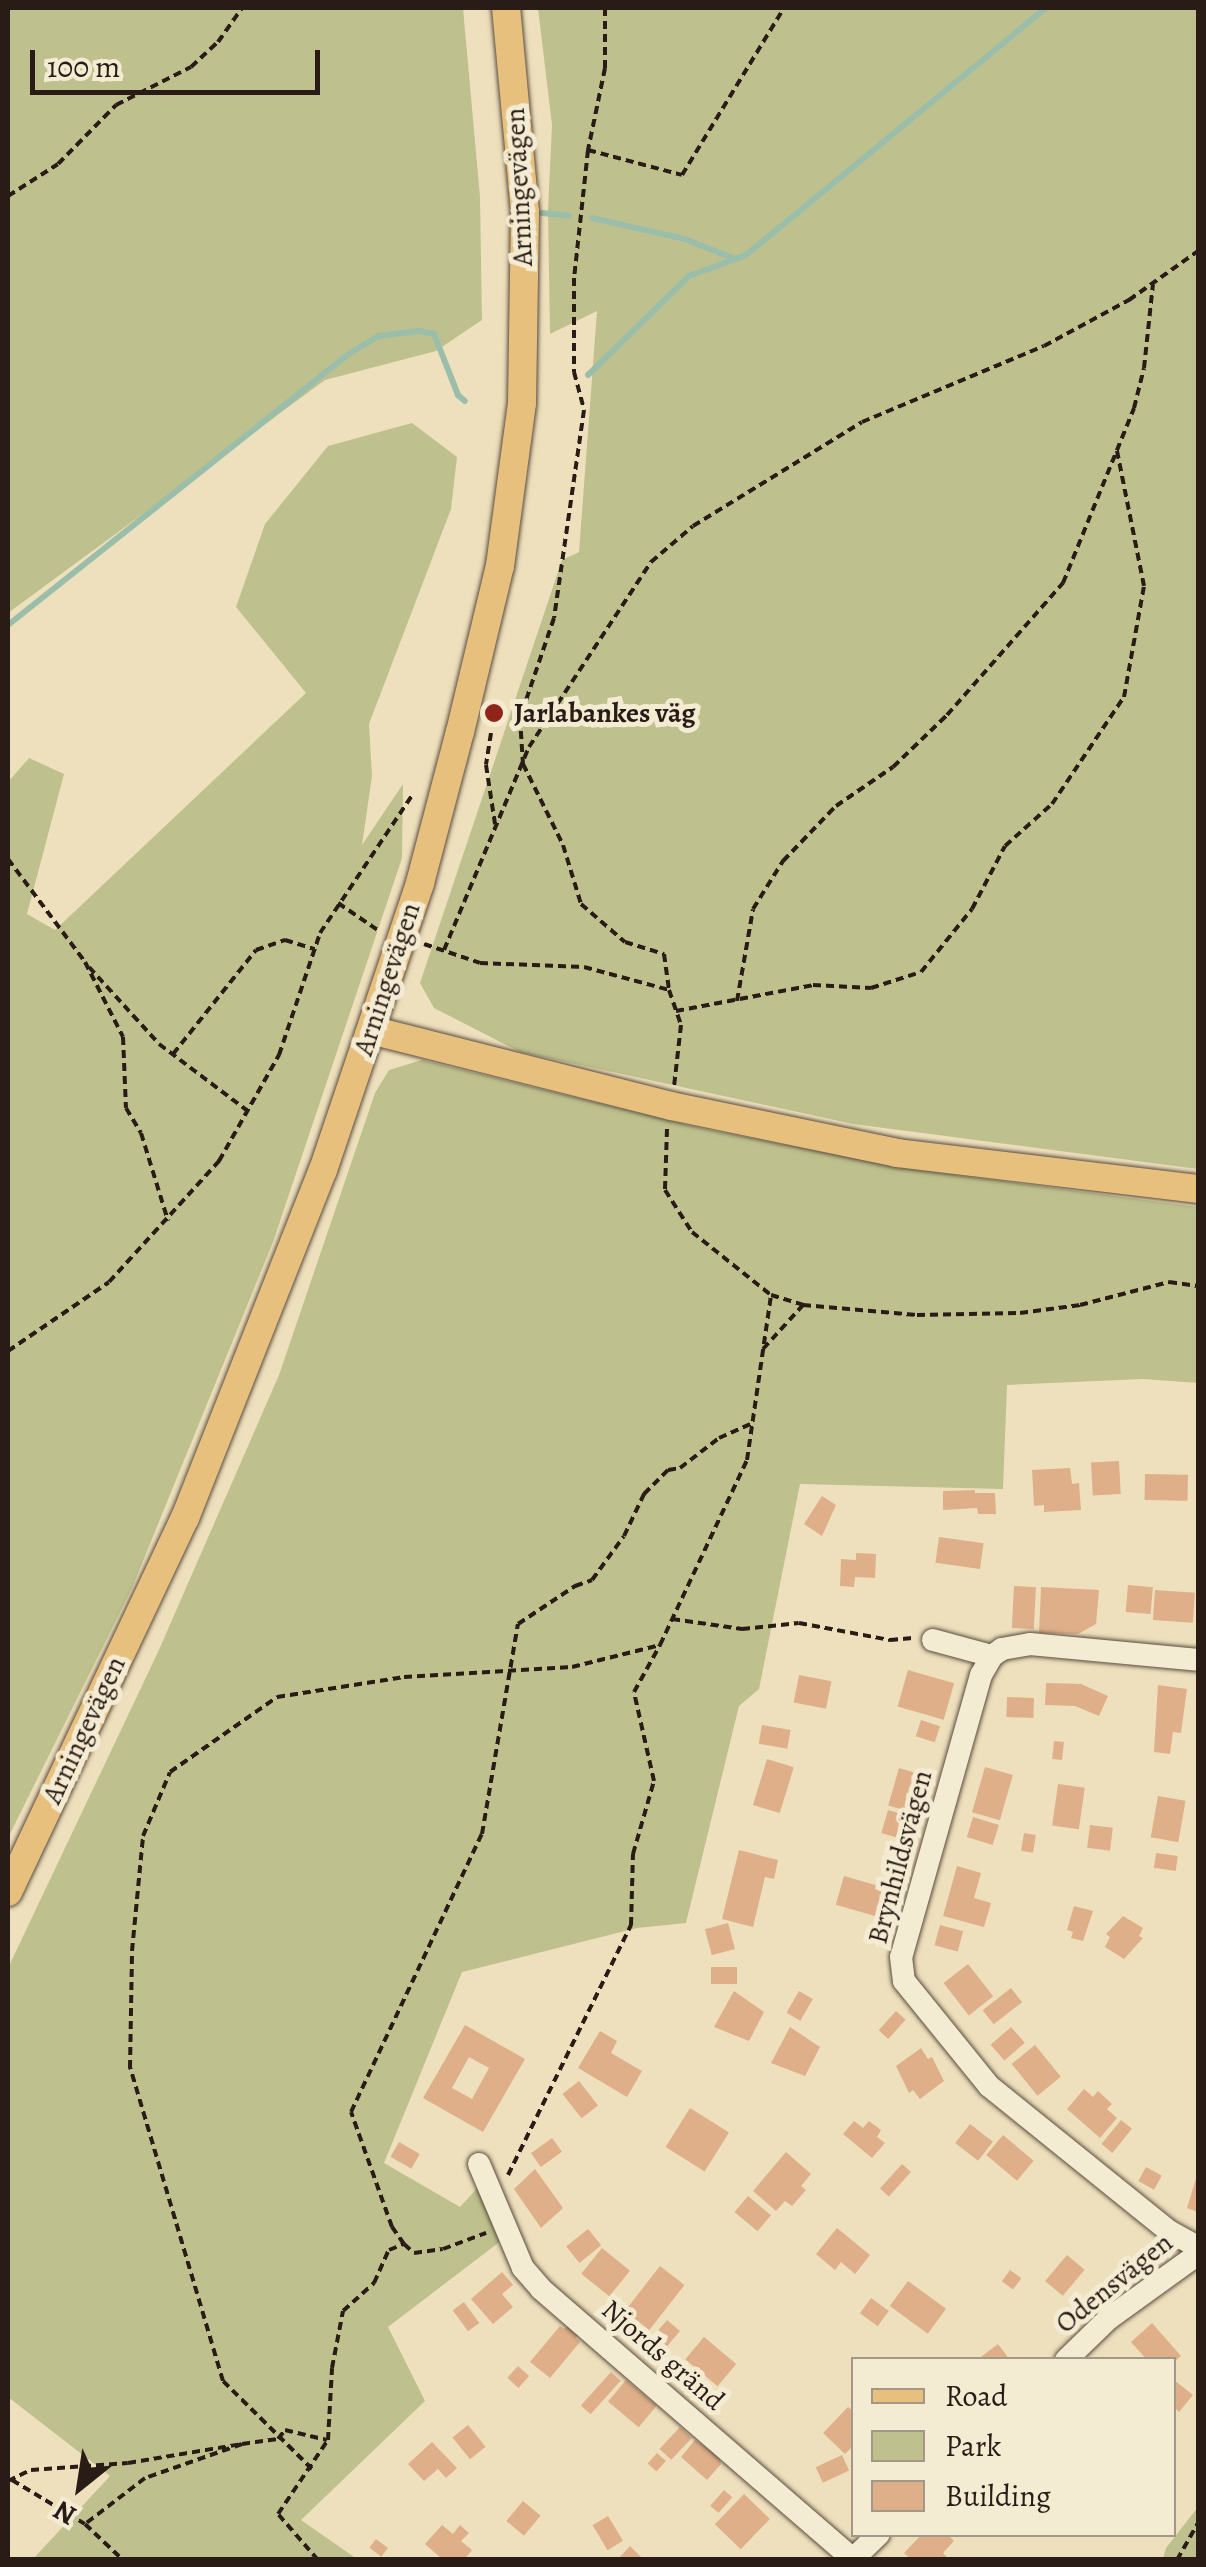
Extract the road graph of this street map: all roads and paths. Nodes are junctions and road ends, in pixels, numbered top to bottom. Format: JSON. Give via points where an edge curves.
{"nodes":[{"id":1,"x":242,"y":8,"type":"edge"},
{"id":2,"x":506,"y":8,"type":"edge"},
{"id":3,"x":605,"y":8,"type":"edge"},
{"id":4,"x":784,"y":8,"type":"edge"},
{"id":5,"x":588,"y":150,"type":"junction"},
{"id":6,"x":8,"y":196,"type":"edge"},
{"id":7,"x":1198,"y":251,"type":"edge"},
{"id":8,"x":1153,"y":282,"type":"junction"},
{"id":9,"x":1117,"y":452,"type":"junction"},
{"id":10,"x":492,"y":733,"type":"dead end"},
{"id":11,"x":523,"y":764,"type":"junction"},
{"id":12,"x":413,"y":794,"type":"dead end"},
{"id":13,"x":495,"y":824,"type":"junction"},
{"id":14,"x":8,"y":859,"type":"edge"},
{"id":15,"x":338,"y":903,"type":"junction"},
{"id":16,"x":380,"y":932,"type":"dead end"},
{"id":17,"x":424,"y":944,"type":"dead end"},
{"id":18,"x":315,"y":949,"type":"junction"},
{"id":19,"x":444,"y":950,"type":"junction"},
{"id":20,"x":84,"y":962,"type":"junction"},
{"id":21,"x":669,"y":990,"type":"junction"},
{"id":22,"x":737,"y":1000,"type":"junction"},
{"id":23,"x":676,"y":1011,"type":"junction"},
{"id":24,"x":371,"y":1030,"type":"junction"},
{"id":25,"x":172,"y":1055,"type":"junction"},
{"id":26,"x":672,"y":1106,"type":"junction"},
{"id":27,"x":248,"y":1111,"type":"junction"},
{"id":28,"x":1198,"y":1190,"type":"edge"},
{"id":29,"x":168,"y":1222,"type":"junction"},
{"id":30,"x":1198,"y":1286,"type":"edge"},
{"id":31,"x":771,"y":1296,"type":"junction"},
{"id":32,"x":803,"y":1305,"type":"junction"},
{"id":33,"x":763,"y":1349,"type":"junction"},
{"id":34,"x":8,"y":1351,"type":"edge"},
{"id":35,"x":752,"y":1423,"type":"junction"},
{"id":36,"x":672,"y":1619,"type":"junction"},
{"id":37,"x":933,"y":1640,"type":"joint"},
{"id":38,"x":660,"y":1645,"type":"junction"},
{"id":39,"x":992,"y":1656,"type":"junction"},
{"id":40,"x":1198,"y":1660,"type":"edge"},
{"id":41,"x":508,"y":1671,"type":"junction"},
{"id":42,"x":8,"y":1892,"type":"edge"},
{"id":43,"x":480,"y":2164,"type":"dead end"},
{"id":44,"x":494,"y":2205,"type":"junction"},
{"id":45,"x":505,"y":2228,"type":"junction"},
{"id":46,"x":404,"y":2244,"type":"junction"},
{"id":47,"x":1198,"y":2250,"type":"edge"},
{"id":48,"x":1069,"y":2357,"type":"edge"},
{"id":49,"x":278,"y":2440,"type":"junction"},
{"id":50,"x":328,"y":2440,"type":"junction"},
{"id":51,"x":242,"y":2444,"type":"junction"},
{"id":52,"x":312,"y":2469,"type":"junction"},
{"id":53,"x":9,"y":2480,"type":"edge"},
{"id":54,"x":1198,"y":2523,"type":"edge"},
{"id":55,"x":85,"y":2524,"type":"junction"},
{"id":56,"x":876,"y":2537,"type":"edge"},
{"id":57,"x":852,"y":2559,"type":"edge"},
{"id":58,"x":123,"y":2560,"type":"edge"},
{"id":59,"x":318,"y":2560,"type":"edge"},
{"id":60,"x":1177,"y":2560,"type":"edge"}],
"edges":[{"from":1,"to":6,"type":"path","via":[[191,67],[116,105],[58,164]]},
{"from":2,"to":24,"type":"main road","name":"Arningevägen","via":[[525,212],[522,404],[500,566],[420,882]]},
{"from":3,"to":5,"type":"path","via":[[605,68]]},
{"from":4,"to":5,"type":"path","via":[[682,175]]},
{"from":5,"to":11,"type":"path","via":[[574,278],[574,372],[584,410],[554,618],[520,718]]},
{"from":7,"to":8,"type":"path"},
{"from":8,"to":9,"type":"path","via":[[1144,368]]},
{"from":8,"to":11,"type":"path","via":[[1044,346],[862,422],[693,526],[651,562]]},
{"from":9,"to":22,"type":"path","via":[[1063,583],[946,715],[892,767],[836,806],[783,861],[753,910]]},
{"from":9,"to":22,"type":"path","via":[[1144,586],[1140,624],[1124,697],[1052,804],[1005,846],[972,909],[921,972],[871,988],[813,985]]},
{"from":10,"to":13,"type":"path","via":[[486,765]]},
{"from":11,"to":13,"type":"path"},
{"from":11,"to":21,"type":"path","via":[[563,845],[581,904],[625,942],[664,954]]},
{"from":12,"to":15,"type":"path"},
{"from":13,"to":19,"type":"path"},
{"from":14,"to":20,"type":"path"},
{"from":15,"to":16,"type":"path"},
{"from":15,"to":18,"type":"path"},
{"from":17,"to":19,"type":"path"},
{"from":18,"to":25,"type":"path","via":[[284,940],[256,950]]},
{"from":18,"to":27,"type":"path","via":[[278,1055]]},
{"from":19,"to":21,"type":"path","via":[[480,963],[584,967]]},
{"from":20,"to":25,"type":"path"},
{"from":20,"to":29,"type":"path","via":[[122,1037],[126,1108]]},
{"from":21,"to":23,"type":"path"},
{"from":22,"to":23,"type":"path"},
{"from":23,"to":26,"type":"path"},
{"from":24,"to":26,"type":"main road"},
{"from":24,"to":42,"type":"main road","name":"Arningevägen","via":[[185,1518]]},
{"from":25,"to":27,"type":"path"},
{"from":26,"to":28,"type":"main road","via":[[897,1153]]},
{"from":26,"to":31,"type":"path","via":[[663,1150],[665,1190],[692,1232]]},
{"from":27,"to":29,"type":"path","via":[[219,1161]]},
{"from":29,"to":34,"type":"path","via":[[109,1282]]},
{"from":30,"to":32,"type":"path","via":[[1169,1282],[1020,1314],[917,1315]]},
{"from":31,"to":32,"type":"path"},
{"from":31,"to":33,"type":"path"},
{"from":32,"to":33,"type":"path"},
{"from":33,"to":35,"type":"path"},
{"from":35,"to":36,"type":"path","via":[[747,1460]]},
{"from":35,"to":41,"type":"path","via":[[668,1470],[644,1494],[592,1580],[518,1624]]},
{"from":36,"to":37,"type":"path","via":[[742,1628],[799,1623],[890,1640]]},
{"from":36,"to":38,"type":"path"},
{"from":37,"to":39,"type":"street"},
{"from":38,"to":41,"type":"path","via":[[572,1667]]},
{"from":38,"to":44,"type":"path","via":[[634,1692],[654,1781],[634,1854],[631,1926]]},
{"from":39,"to":40,"type":"street","via":[[1030,1644]]},
{"from":39,"to":47,"type":"street","name":"Brynhildsvägen","via":[[980,1675],[900,1957],[904,1981],[989,2086]]},
{"from":41,"to":46,"type":"path","via":[[482,1834],[351,2112]]},
{"from":41,"to":49,"type":"path","via":[[404,1677],[277,1697],[170,1772],[143,1836],[130,2068],[223,2381]]},
{"from":43,"to":44,"type":"street","name":"Njords gränd"},
{"from":44,"to":45,"type":"street","name":"Njords gränd"},
{"from":45,"to":46,"type":"path","via":[[442,2249],[414,2253]]},
{"from":45,"to":57,"type":"street","name":"Njords gränd","via":[[523,2268],[542,2290]]},
{"from":46,"to":50,"type":"path","via":[[389,2250],[374,2283],[343,2311]]},
{"from":47,"to":48,"type":"street","name":"Odensvägen"},
{"from":49,"to":50,"type":"path","via":[[286,2430]]},
{"from":49,"to":51,"type":"path"},
{"from":49,"to":52,"type":"path"},
{"from":50,"to":52,"type":"path"},
{"from":51,"to":53,"type":"path","via":[[31,2470]]},
{"from":51,"to":55,"type":"path","via":[[145,2478]]},
{"from":52,"to":59,"type":"path","via":[[278,2514]]},
{"from":53,"to":55,"type":"path"},
{"from":54,"to":60,"type":"path"},
{"from":55,"to":58,"type":"path"},
{"from":56,"to":57,"type":"street"}]}
